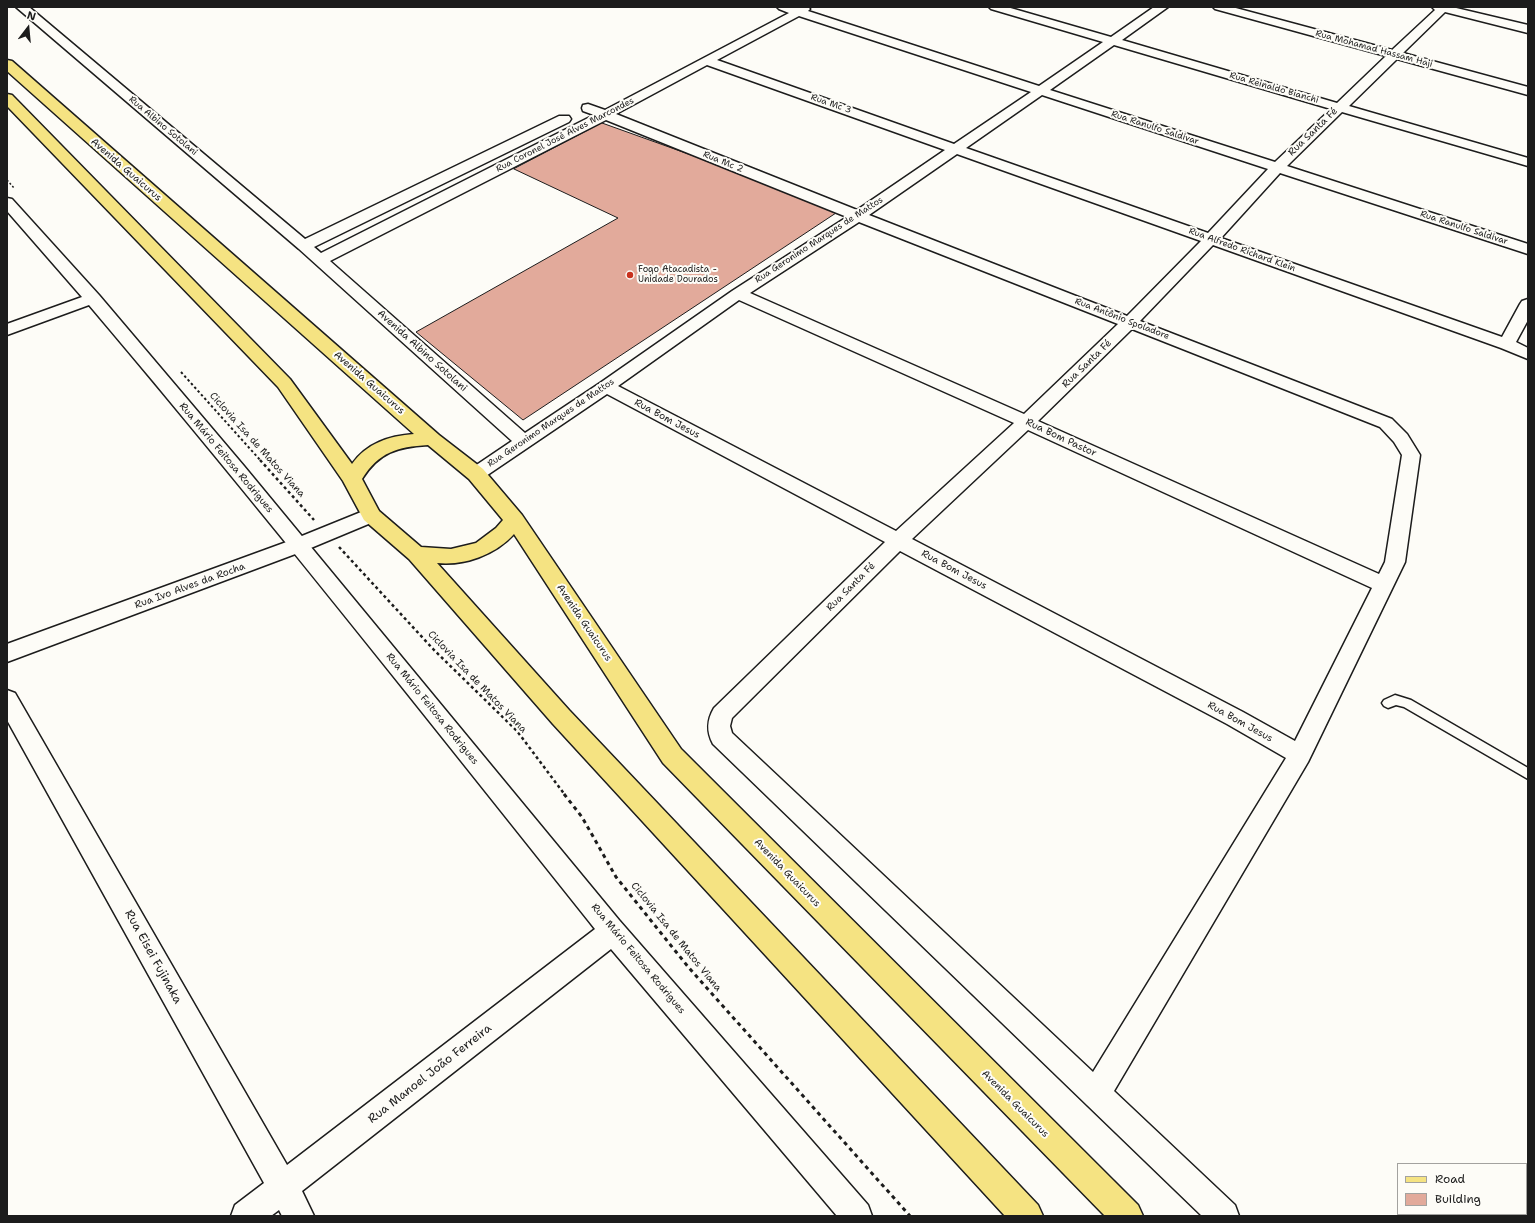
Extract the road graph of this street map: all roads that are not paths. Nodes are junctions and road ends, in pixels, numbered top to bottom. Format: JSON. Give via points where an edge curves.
{"nodes":[{"id":1,"x":22,"y":7,"type":"edge"},
{"id":2,"x":783,"y":7,"type":"edge"},
{"id":3,"x":995,"y":7,"type":"edge"},
{"id":4,"x":1162,"y":7,"type":"edge"},
{"id":5,"x":1219,"y":7,"type":"edge"},
{"id":6,"x":1441,"y":7,"type":"edge"},
{"id":7,"x":803,"y":10,"type":"edge"},
{"id":8,"x":1528,"y":29,"type":"edge"},
{"id":9,"x":1112,"y":41,"type":"junction"},
{"id":10,"x":703,"y":55,"type":"junction"},
{"id":11,"x":1394,"y":55,"type":"junction"},
{"id":12,"x":7,"y":64,"type":"edge"},
{"id":13,"x":1039,"y":91,"type":"junction"},
{"id":14,"x":1528,"y":91,"type":"edge"},
{"id":15,"x":7,"y":98,"type":"edge"},
{"id":16,"x":602,"y":100,"type":"dead end"},
{"id":17,"x":1339,"y":107,"type":"junction"},
{"id":18,"x":588,"y":108,"type":"junction"},
{"id":19,"x":605,"y":115,"type":"junction"},
{"id":20,"x":955,"y":148,"type":"junction"},
{"id":21,"x":1528,"y":162,"type":"edge"},
{"id":22,"x":1278,"y":167,"type":"junction"},
{"id":23,"x":12,"y":197,"type":"edge"},
{"id":24,"x":858,"y":216,"type":"junction"},
{"id":25,"x":1211,"y":239,"type":"junction"},
{"id":26,"x":304,"y":246,"type":"junction"},
{"id":27,"x":1528,"y":249,"type":"edge"},
{"id":28,"x":320,"y":260,"type":"junction"},
{"id":29,"x":738,"y":294,"type":"junction"},
{"id":30,"x":93,"y":298,"type":"junction"},
{"id":31,"x":1528,"y":304,"type":"edge"},
{"id":32,"x":1130,"y":322,"type":"junction"},
{"id":33,"x":7,"y":330,"type":"edge"},
{"id":34,"x":1507,"y":344,"type":"junction"},
{"id":35,"x":1528,"y":354,"type":"edge"},
{"id":36,"x":606,"y":387,"type":"junction"},
{"id":37,"x":1026,"y":422,"type":"junction"},
{"id":38,"x":432,"y":439,"type":"junction"},
{"id":39,"x":524,"y":442,"type":"junction"},
{"id":40,"x":476,"y":474,"type":"junction"},
{"id":41,"x":352,"y":479,"type":"junction"},
{"id":42,"x":371,"y":515,"type":"junction"},
{"id":43,"x":515,"y":520,"type":"junction"},
{"id":44,"x":898,"y":541,"type":"junction"},
{"id":45,"x":299,"y":546,"type":"junction"},
{"id":46,"x":416,"y":554,"type":"junction"},
{"id":47,"x":1383,"y":585,"type":"junction"},
{"id":48,"x":7,"y":653,"type":"edge"},
{"id":49,"x":7,"y":699,"type":"edge"},
{"id":50,"x":1388,"y":703,"type":"dead end"},
{"id":51,"x":1300,"y":755,"type":"junction"},
{"id":52,"x":1528,"y":774,"type":"edge"},
{"id":53,"x":613,"y":931,"type":"junction"},
{"id":54,"x":1096,"y":1094,"type":"junction"},
{"id":55,"x":283,"y":1188,"type":"junction"},
{"id":56,"x":246,"y":1216,"type":"edge"},
{"id":57,"x":299,"y":1216,"type":"edge"},
{"id":58,"x":857,"y":1216,"type":"edge"},
{"id":59,"x":1027,"y":1216,"type":"edge"},
{"id":60,"x":1127,"y":1216,"type":"edge"},
{"id":61,"x":1224,"y":1216,"type":"edge"}],
"edges":[{"from":1,"to":26,"type":"street","name":"Rua Albino Sotolani"},
{"from":2,"to":7,"type":"street","name":"Rua Ranulfo Saldivar"},
{"from":2,"to":10,"type":"street","name":"Rua Coronel José Alves Marcondes"},
{"from":3,"to":9,"type":"street","name":"Rua Reinaldo Bianchi"},
{"from":4,"to":9,"type":"street","name":"Rua Geronimo Marques de Mattos"},
{"from":5,"to":11,"type":"street","name":"Rua Mohamad Hassam Haji"},
{"from":6,"to":8,"type":"street"},
{"from":6,"to":11,"type":"street","name":"Rua Santa Fé"},
{"from":7,"to":10,"type":"street","name":"Rua Coronel José Alves Marcondes"},
{"from":7,"to":13,"type":"street","name":"Rua Ranulfo Saldivar"},
{"from":9,"to":13,"type":"street","name":"Rua Geronimo Marques de Mattos"},
{"from":9,"to":17,"type":"street","name":"Rua Reinaldo Bianchi"},
{"from":10,"to":19,"type":"street","name":"Rua Coronel José Alves Marcondes"},
{"from":10,"to":20,"type":"street","name":"Rua Mc 3"},
{"from":11,"to":14,"type":"street","name":"Rua Mohamad Hassam Haji"},
{"from":11,"to":17,"type":"street","name":"Rua Santa Fé"},
{"from":12,"to":38,"type":"main road","name":"Avenida Guaicurus"},
{"from":13,"to":20,"type":"street","name":"Rua Geronimo Marques de Mattos"},
{"from":13,"to":22,"type":"street","name":"Rua Ranulfo Saldivar"},
{"from":15,"to":41,"type":"main road","via":[[284,383]]},
{"from":16,"to":18,"type":"street","name":"Rua Coronel José Alves Marcondes"},
{"from":17,"to":21,"type":"street","name":"Rua Reinaldo Bianchi"},
{"from":17,"to":22,"type":"street","name":"Rua Santa Fé"},
{"from":18,"to":19,"type":"street","name":"Rua Mc 2"},
{"from":18,"to":26,"type":"street","name":"Rua Coronel José Alves Marcondes"},
{"from":19,"to":24,"type":"street","name":"Rua Mc 2"},
{"from":19,"to":28,"type":"street","name":"Rua Coronel José Alves Marcondes"},
{"from":20,"to":24,"type":"street","name":"Rua Geronimo Marques de Mattos"},
{"from":20,"to":25,"type":"street","name":"Rua Alfredo Richard Klein"},
{"from":22,"to":25,"type":"street","name":"Rua Santa Fé"},
{"from":22,"to":27,"type":"street","name":"Rua Ranulfo Saldivar"},
{"from":23,"to":30,"type":"street","name":"Rua Mário Feitosa Rodrigues"},
{"from":24,"to":29,"type":"street","name":"Rua Geronimo Marques de Mattos"},
{"from":24,"to":32,"type":"street","name":"Rua Antônio Spoladore"},
{"from":25,"to":32,"type":"street","name":"Rua Santa Fé"},
{"from":25,"to":34,"type":"street","name":"Rua Alfredo Richard Klein"},
{"from":26,"to":28,"type":"street","name":"Rua Albino Sotolani"},
{"from":28,"to":39,"type":"street","name":"Avenida Albino Sotolani"},
{"from":29,"to":36,"type":"street","name":"Rua Geronimo Marques de Mattos"},
{"from":29,"to":37,"type":"street","name":"Rua Bom Pastor"},
{"from":30,"to":33,"type":"street"},
{"from":30,"to":45,"type":"street","name":"Rua Mário Feitosa Rodrigues"},
{"from":31,"to":34,"type":"street"},
{"from":32,"to":37,"type":"street","name":"Rua Santa Fé"},
{"from":32,"to":47,"type":"street","name":"Rua Antônio Spoladore","via":[[1386,423],[1401,438],[1411,455],[1395,562]]},
{"from":34,"to":35,"type":"street","name":"Rua Alfredo Richard Klein"},
{"from":36,"to":39,"type":"street","name":"Rua Geronimo Marques de Mattos"},
{"from":36,"to":44,"type":"street","name":"Rua Bom Jesus"},
{"from":37,"to":44,"type":"street","name":"Rua Santa Fé"},
{"from":37,"to":47,"type":"street","name":"Rua Bom Pastor"},
{"from":38,"to":40,"type":"main road","name":"Avenida Guaicurus"},
{"from":38,"to":41,"type":"main road","via":[[405,440],[385,445],[361,464]]},
{"from":39,"to":40,"type":"street","name":"Rua Geronimo Marques de Mattos"},
{"from":40,"to":43,"type":"main road","name":"Avenida Guaicurus"},
{"from":41,"to":42,"type":"main road"},
{"from":42,"to":45,"type":"street","name":"Rua Ivo Alves da Rocha"},
{"from":42,"to":46,"type":"main road"},
{"from":43,"to":46,"type":"main road","via":[[483,548],[450,557]]},
{"from":43,"to":60,"type":"main road","name":"Avenida Guaicurus","via":[[672,756]]},
{"from":44,"to":51,"type":"street","name":"Rua Bom Jesus","via":[[1236,718]]},
{"from":44,"to":54,"type":"street","name":"Rua Santa Fé","via":[[722,714],[719,726],[721,737]]},
{"from":45,"to":48,"type":"street","name":"Rua Ivo Alves da Rocha"},
{"from":45,"to":53,"type":"street","name":"Rua Mário Feitosa Rodrigues"},
{"from":46,"to":59,"type":"main road","via":[[561,717]]},
{"from":47,"to":51,"type":"street"},
{"from":49,"to":55,"type":"street","name":"Rua Eisei Fujinaka"},
{"from":50,"to":52,"type":"lane","via":[[1395,700],[1407,703]]},
{"from":51,"to":54,"type":"street"},
{"from":53,"to":55,"type":"street","name":"Rua Manoel João Ferreira"},
{"from":53,"to":58,"type":"street","name":"Rua Mário Feitosa Rodrigues"},
{"from":54,"to":61,"type":"street"},
{"from":55,"to":56,"type":"street","name":"Rua Manoel João Ferreira"},
{"from":55,"to":57,"type":"street","name":"Rua Eisei Fujinaka"}]}
